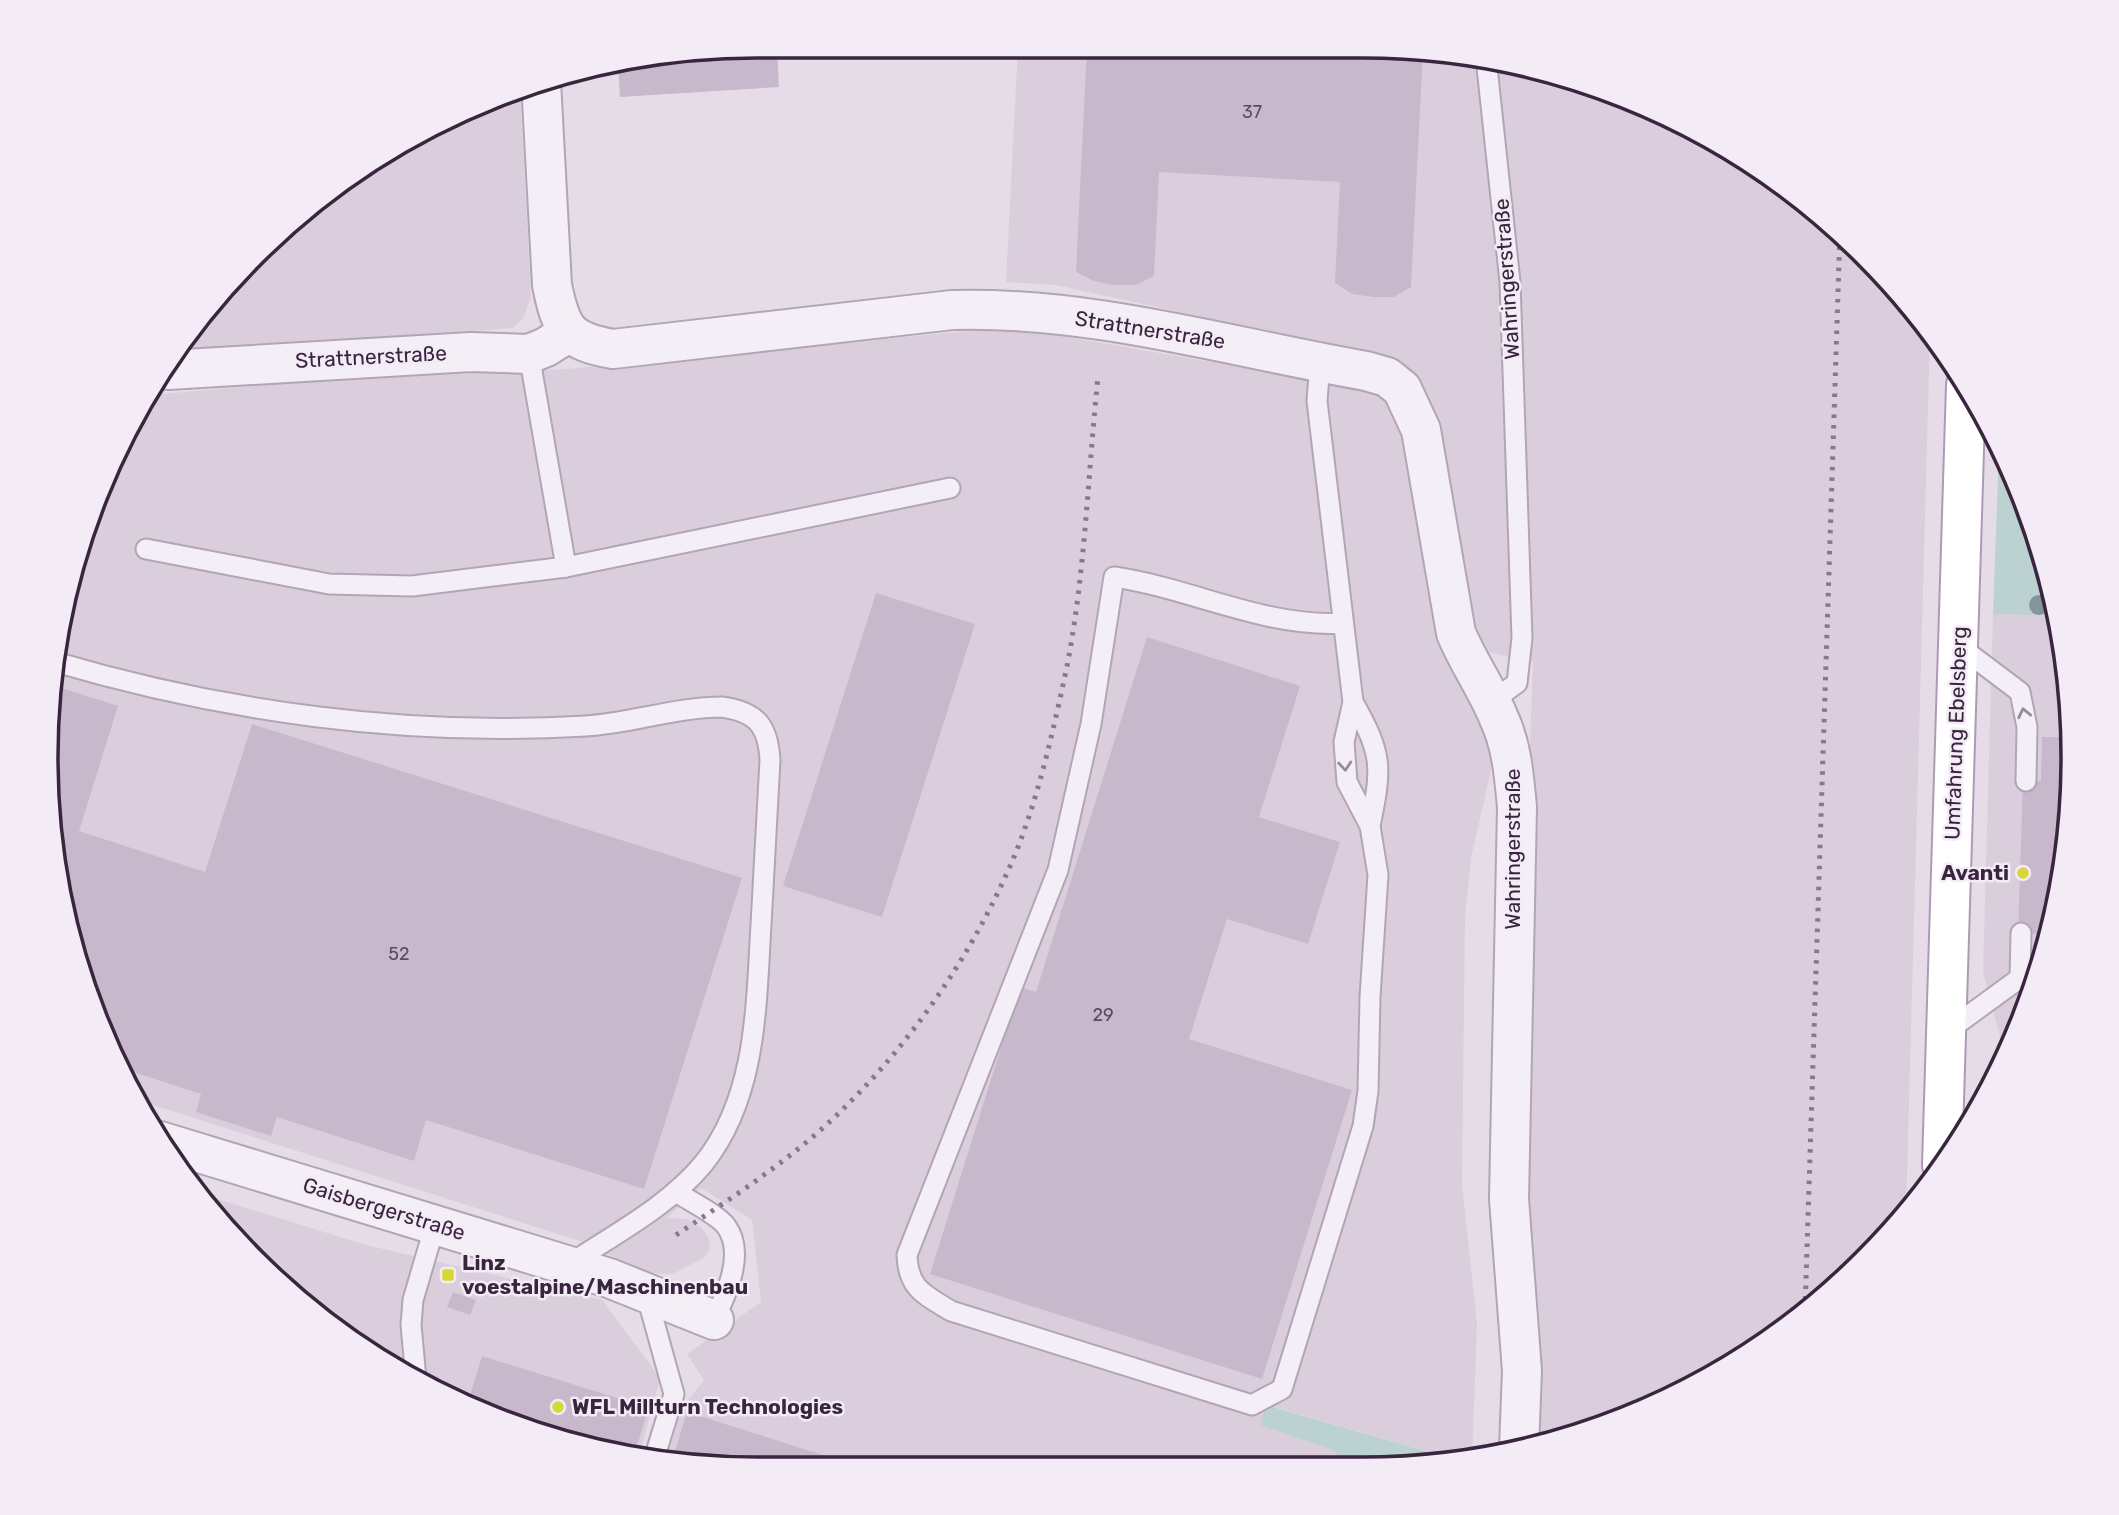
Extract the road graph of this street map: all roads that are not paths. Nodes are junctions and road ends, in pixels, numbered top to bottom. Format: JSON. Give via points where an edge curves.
{"nodes":[{"id":1,"x":1487,"y":69,"type":"edge"},
{"id":2,"x":542,"y":92,"type":"edge"},
{"id":3,"x":568,"y":333,"type":"junction"},
{"id":4,"x":529,"y":354,"type":"junction"},
{"id":5,"x":1320,"y":363,"type":"junction"},
{"id":6,"x":176,"y":369,"type":"edge"},
{"id":7,"x":1965,"y":404,"type":"edge"},
{"id":8,"x":950,"y":488,"type":"dead end"},
{"id":9,"x":146,"y":549,"type":"dead end"},
{"id":10,"x":566,"y":567,"type":"junction"},
{"id":11,"x":1343,"y":623,"type":"junction"},
{"id":12,"x":1959,"y":646,"type":"junction"},
{"id":13,"x":64,"y":664,"type":"edge"},
{"id":14,"x":1353,"y":702,"type":"junction"},
{"id":15,"x":1491,"y":702,"type":"junction"},
{"id":16,"x":2026,"y":781,"type":"dead end"},
{"id":17,"x":1370,"y":826,"type":"junction"},
{"id":18,"x":2021,"y":933,"type":"dead end"},
{"id":19,"x":2027,"y":972,"type":"edge"},
{"id":20,"x":2025,"y":980,"type":"edge"},
{"id":21,"x":1946,"y":1032,"type":"junction"},
{"id":22,"x":176,"y":1146,"type":"edge"},
{"id":23,"x":1943,"y":1147,"type":"edge"},
{"id":24,"x":676,"y":1192,"type":"junction"},
{"id":25,"x":435,"y":1225,"type":"junction"},
{"id":26,"x":568,"y":1265,"type":"junction"},
{"id":27,"x":646,"y":1293,"type":"junction"},
{"id":28,"x":714,"y":1321,"type":"joint"},
{"id":29,"x":415,"y":1368,"type":"edge"},
{"id":30,"x":1519,"y":1439,"type":"edge"},
{"id":31,"x":657,"y":1450,"type":"edge"}],
"edges":[{"from":1,"to":15,"type":"lane","name":"Wahringerstraße","via":[[1510,282],[1522,638],[1517,683]]},
{"from":2,"to":3,"type":"street","via":[[552,285]]},
{"from":3,"to":4,"type":"street","name":"Strattnerstraße"},
{"from":3,"to":5,"type":"street","name":"Strattnerstraße","via":[[586,344],[613,349],[995,309],[1182,333]]},
{"from":4,"to":6,"type":"street","name":"Strattnerstraße","via":[[458,353]]},
{"from":4,"to":10,"type":"lane"},
{"from":5,"to":11,"type":"lane","via":[[1317,401]]},
{"from":5,"to":15,"type":"street","name":"Strattnerstraße","via":[[1387,377],[1410,403],[1429,466],[1456,633]]},
{"from":7,"to":12,"type":"main road","name":"Umfahrung Ebelsberg"},
{"from":8,"to":10,"type":"lane"},
{"from":9,"to":10,"type":"lane","via":[[329,584],[412,586]]},
{"from":11,"to":14,"type":"lane"},
{"from":11,"to":17,"type":"lane","via":[[1295,624],[1114,577],[1090,724],[1058,870],[907,1255],[908,1273],[919,1291],[951,1311],[1252,1405],[1282,1389],[1363,1126],[1378,875]]},
{"from":16,"to":12,"type":"lane","one_way":true,"via":[[2027,727],[2020,692]]},
{"from":12,"to":21,"type":"main road","name":"Umfahrung Ebelsberg"},
{"from":13,"to":24,"type":"lane","via":[[184,696],[339,719],[457,728],[588,726],[722,707],[743,710],[757,720],[769,738],[770,760],[753,1034],[745,1080],[727,1126],[704,1163]]},
{"from":14,"to":17,"type":"lane","via":[[1372,736],[1379,761]]},
{"from":14,"to":17,"type":"lane","one_way":true,"via":[[1344,765],[1347,782]]},
{"from":15,"to":30,"type":"street","name":"Wahringerstraße","via":[[1512,758],[1517,807],[1508,1199],[1521,1358]]},
{"from":18,"to":19,"type":"lane"},
{"from":20,"to":21,"type":"lane"},
{"from":21,"to":23,"type":"main road","name":"Umfahrung Ebelsberg"},
{"from":22,"to":25,"type":"street","name":"Gaisbergerstraße"},
{"from":24,"to":26,"type":"lane"},
{"from":24,"to":28,"type":"lane","via":[[726,1225],[733,1243],[733,1272]]},
{"from":25,"to":26,"type":"street","name":"Gaisbergerstraße"},
{"from":25,"to":29,"type":"lane","via":[[413,1300]]},
{"from":26,"to":27,"type":"street","name":"Gaisbergerstraße"},
{"from":27,"to":28,"type":"street"},
{"from":27,"to":31,"type":"lane","via":[[674,1394]]}]}
